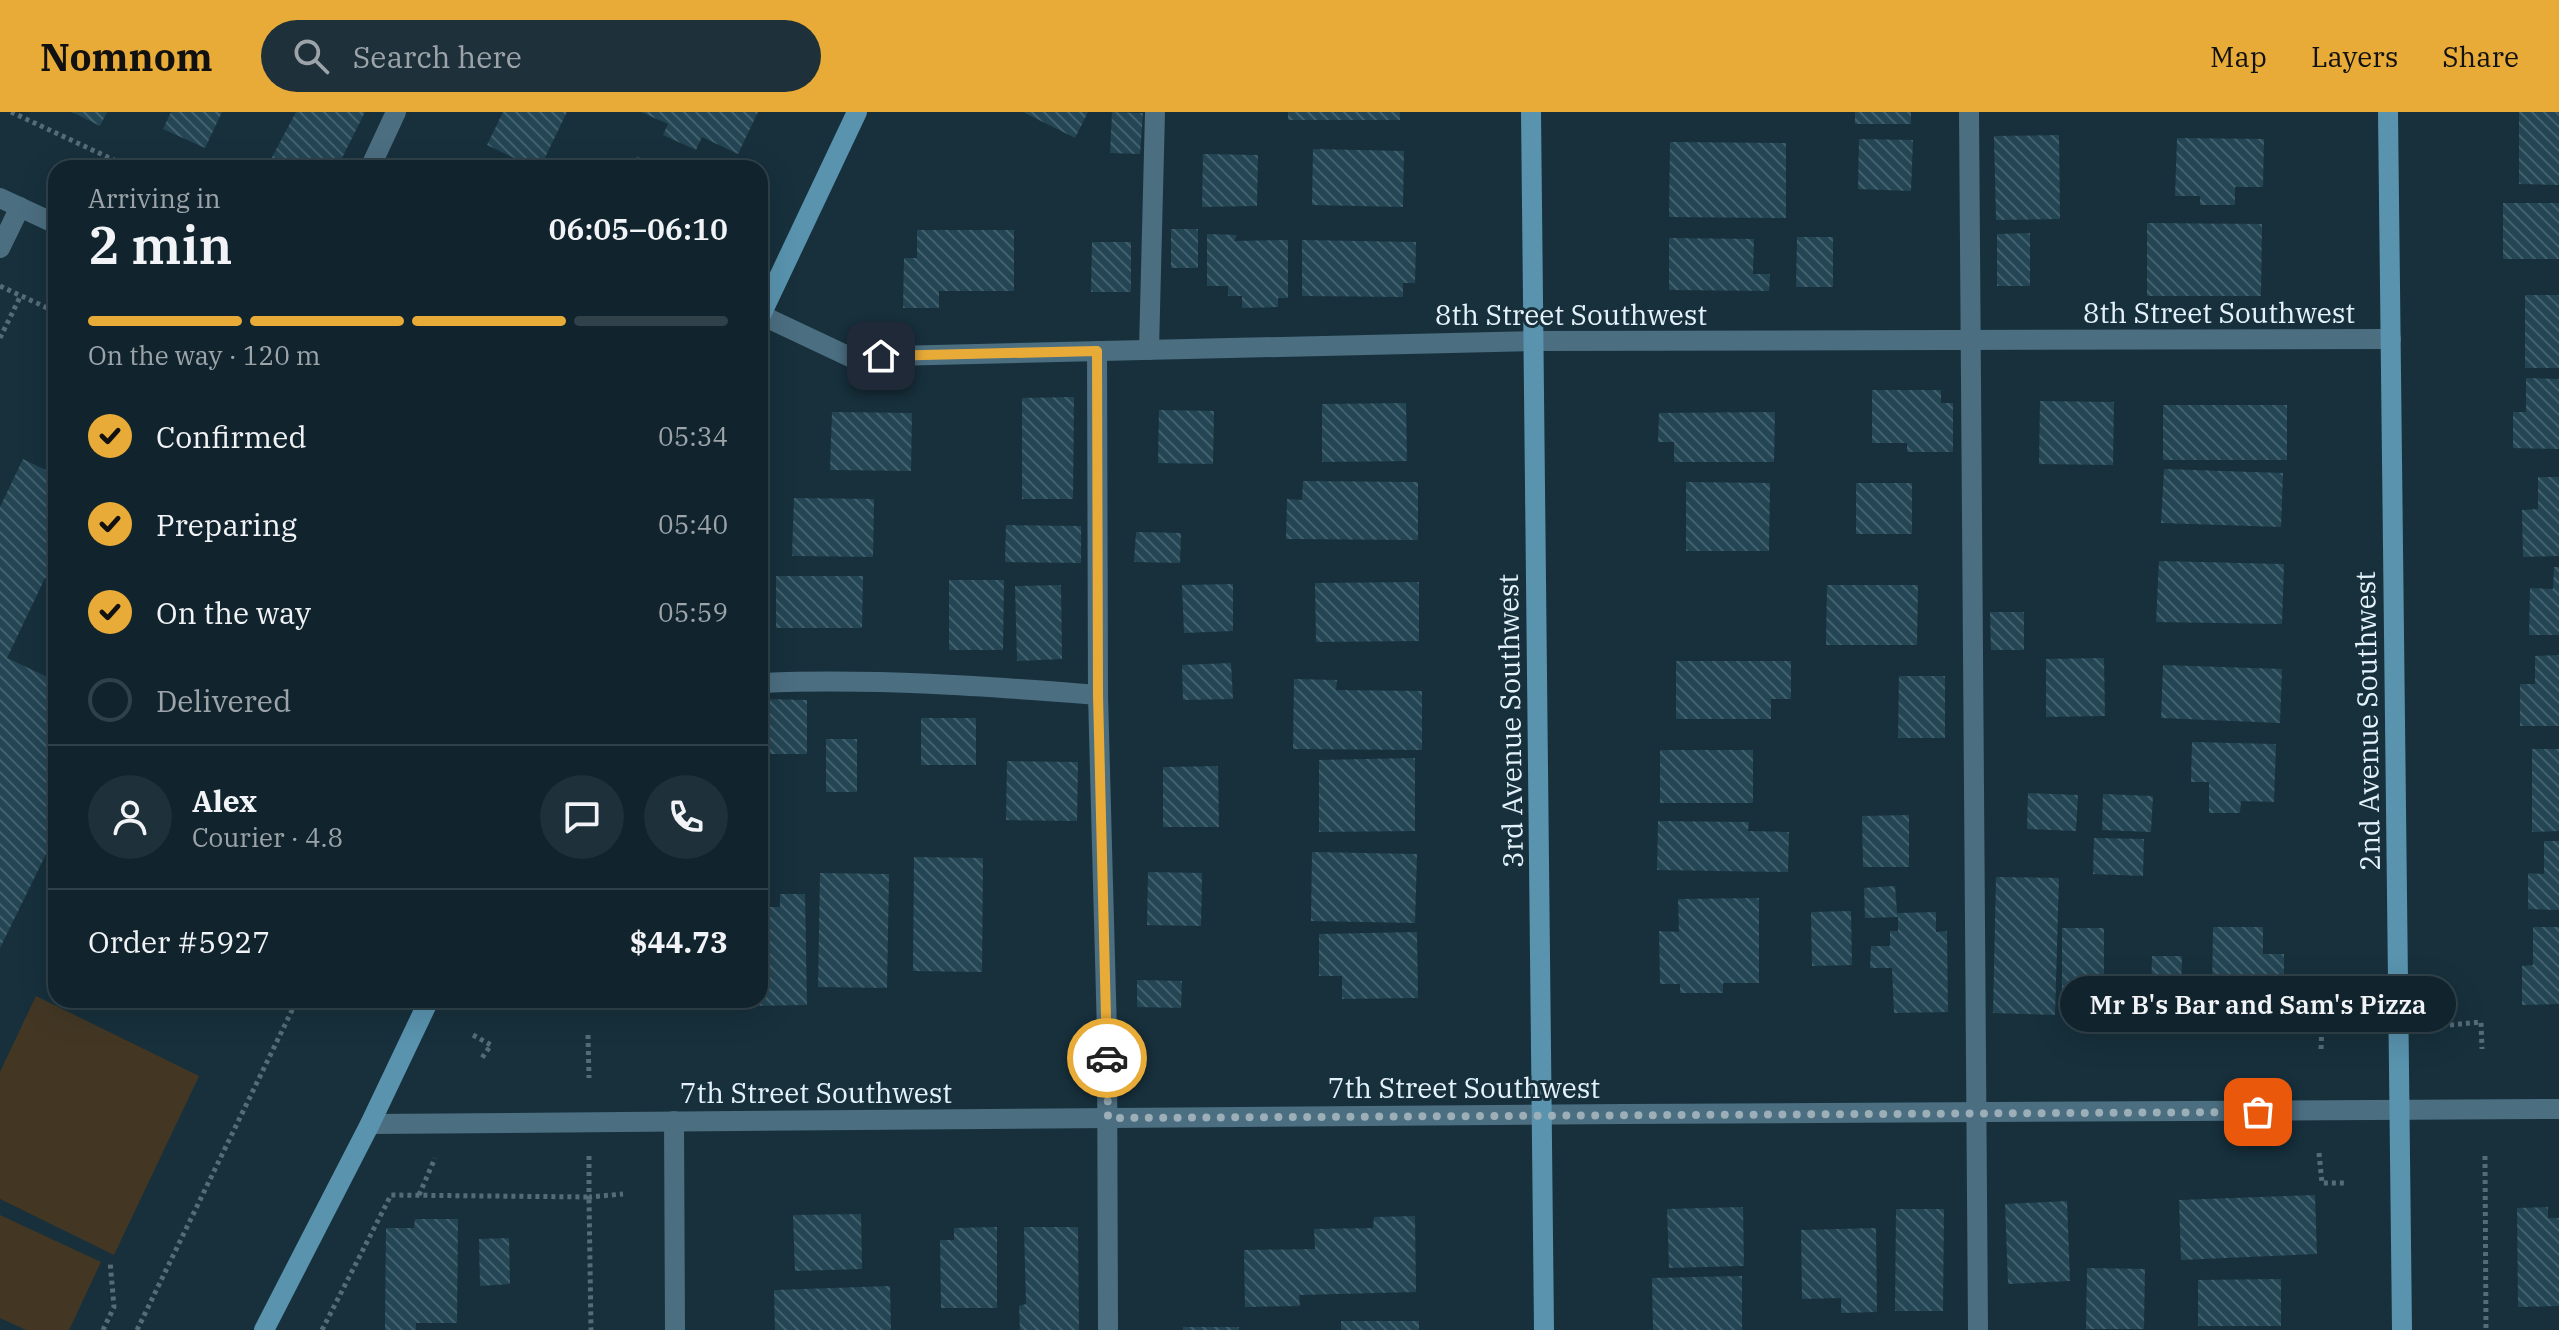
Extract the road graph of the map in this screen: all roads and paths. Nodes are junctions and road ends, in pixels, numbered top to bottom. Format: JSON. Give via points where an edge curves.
{"nodes":[{"id":1,"x":11,"y":112,"type":"edge"},
{"id":2,"x":396,"y":112,"type":"edge"},
{"id":3,"x":857,"y":112,"type":"edge"},
{"id":4,"x":1155,"y":112,"type":"edge"},
{"id":5,"x":1531,"y":112,"type":"edge"},
{"id":6,"x":1969,"y":112,"type":"edge"},
{"id":7,"x":2388,"y":112,"type":"edge"},
{"id":8,"x":114,"y":160,"type":"edge"},
{"id":9,"x":374,"y":160,"type":"edge"},
{"id":10,"x":0,"y":198,"type":"edge"},
{"id":11,"x":20,"y":207,"type":"junction"},
{"id":12,"x":48,"y":220,"type":"edge"},
{"id":13,"x":0,"y":248,"type":"edge"},
{"id":14,"x":0,"y":286,"type":"edge"},
{"id":15,"x":21,"y":295,"type":"junction"},
{"id":16,"x":768,"y":299,"type":"edge"},
{"id":17,"x":48,"y":308,"type":"edge"},
{"id":18,"x":768,"y":320,"type":"edge"},
{"id":19,"x":0,"y":338,"type":"edge"},
{"id":20,"x":2391,"y":339,"type":"junction"},
{"id":21,"x":1970,"y":340,"type":"junction"},
{"id":22,"x":1533,"y":341,"type":"junction"},
{"id":23,"x":1149,"y":350,"type":"junction"},
{"id":24,"x":1097,"y":351,"type":"junction"},
{"id":25,"x":768,"y":683,"type":"edge"},
{"id":26,"x":1098,"y":695,"type":"junction"},
{"id":27,"x":293,"y":1008,"type":"edge"},
{"id":28,"x":425,"y":1008,"type":"edge"},
{"id":29,"x":2348,"y":1024,"type":"dead end"},
{"id":30,"x":2450,"y":1025,"type":"dead end"},
{"id":31,"x":473,"y":1035,"type":"dead end"},
{"id":32,"x":588,"y":1035,"type":"dead end"},
{"id":33,"x":2321,"y":1049,"type":"dead end"},
{"id":34,"x":2482,"y":1049,"type":"dead end"},
{"id":35,"x":482,"y":1058,"type":"dead end"},
{"id":36,"x":589,"y":1078,"type":"dead end"},
{"id":37,"x":2559,"y":1109,"type":"edge"},
{"id":38,"x":1977,"y":1112,"type":"junction"},
{"id":39,"x":2400,"y":1112,"type":"junction"},
{"id":40,"x":1541,"y":1115,"type":"junction"},
{"id":41,"x":1108,"y":1118,"type":"junction"},
{"id":42,"x":674,"y":1121,"type":"junction"},
{"id":43,"x":370,"y":1124,"type":"junction"},
{"id":44,"x":2319,"y":1153,"type":"dead end"},
{"id":45,"x":437,"y":1154,"type":"dead end"},
{"id":46,"x":589,"y":1155,"type":"dead end"},
{"id":47,"x":2485,"y":1156,"type":"dead end"},
{"id":48,"x":2347,"y":1183,"type":"dead end"},
{"id":49,"x":623,"y":1194,"type":"dead end"},
{"id":50,"x":419,"y":1195,"type":"junction"},
{"id":51,"x":589,"y":1197,"type":"junction"},
{"id":52,"x":110,"y":1261,"type":"dead end"},
{"id":53,"x":103,"y":1330,"type":"edge"},
{"id":54,"x":137,"y":1330,"type":"edge"},
{"id":55,"x":264,"y":1330,"type":"edge"},
{"id":56,"x":322,"y":1330,"type":"edge"},
{"id":57,"x":591,"y":1330,"type":"edge"},
{"id":58,"x":675,"y":1330,"type":"edge"},
{"id":59,"x":1108,"y":1330,"type":"edge"},
{"id":60,"x":1544,"y":1330,"type":"edge"},
{"id":61,"x":1978,"y":1330,"type":"edge"},
{"id":62,"x":2402,"y":1330,"type":"edge"},
{"id":63,"x":2486,"y":1330,"type":"edge"}],
"edges":[{"from":1,"to":8,"type":"path"},
{"from":2,"to":9,"type":"street"},
{"from":3,"to":16,"type":"main road"},
{"from":4,"to":23,"type":"street"},
{"from":5,"to":22,"type":"main road","name":"3rd Avenue Southwest"},
{"from":6,"to":21,"type":"street"},
{"from":7,"to":20,"type":"main road","name":"2nd Avenue Southwest"},
{"from":10,"to":11,"type":"street"},
{"from":11,"to":12,"type":"street"},
{"from":11,"to":13,"type":"street"},
{"from":14,"to":15,"type":"path"},
{"from":15,"to":17,"type":"path"},
{"from":15,"to":19,"type":"path"},
{"from":18,"to":24,"type":"street","name":"8th Street Southwest","via":[[850,357]]},
{"from":20,"to":21,"type":"street","name":"8th Street Southwest"},
{"from":20,"to":39,"type":"main road","name":"2nd Avenue Southwest"},
{"from":21,"to":22,"type":"street","name":"8th Street Southwest"},
{"from":21,"to":38,"type":"street"},
{"from":22,"to":23,"type":"street","name":"8th Street Southwest"},
{"from":22,"to":40,"type":"main road","name":"3rd Avenue Southwest"},
{"from":23,"to":24,"type":"street","name":"8th Street Southwest"},
{"from":24,"to":26,"type":"street"},
{"from":25,"to":26,"type":"street","via":[[975,685]]},
{"from":26,"to":41,"type":"street"},
{"from":27,"to":54,"type":"path"},
{"from":28,"to":43,"type":"main road"},
{"from":29,"to":33,"type":"path","via":[[2322,1023]]},
{"from":30,"to":34,"type":"path","via":[[2481,1022]]},
{"from":31,"to":35,"type":"path","via":[[491,1045]]},
{"from":32,"to":36,"type":"path"},
{"from":37,"to":39,"type":"street","name":"7th Street Southwest"},
{"from":38,"to":39,"type":"street","name":"7th Street Southwest"},
{"from":38,"to":40,"type":"street","name":"7th Street Southwest"},
{"from":38,"to":61,"type":"street"},
{"from":39,"to":62,"type":"main road","name":"2nd Avenue Southwest"},
{"from":40,"to":41,"type":"street","name":"7th Street Southwest"},
{"from":40,"to":60,"type":"main road","name":"3rd Avenue Southwest"},
{"from":41,"to":42,"type":"street","name":"7th Street Southwest"},
{"from":41,"to":59,"type":"street"},
{"from":42,"to":43,"type":"street","name":"7th Street Southwest"},
{"from":42,"to":58,"type":"street"},
{"from":43,"to":55,"type":"main road"},
{"from":44,"to":48,"type":"path","via":[[2322,1183]]},
{"from":45,"to":50,"type":"path"},
{"from":46,"to":51,"type":"path"},
{"from":47,"to":63,"type":"path"},
{"from":49,"to":51,"type":"path"},
{"from":50,"to":51,"type":"path"},
{"from":50,"to":56,"type":"path","via":[[391,1195]]},
{"from":51,"to":57,"type":"path"},
{"from":52,"to":53,"type":"path","via":[[114,1307]]}]}
